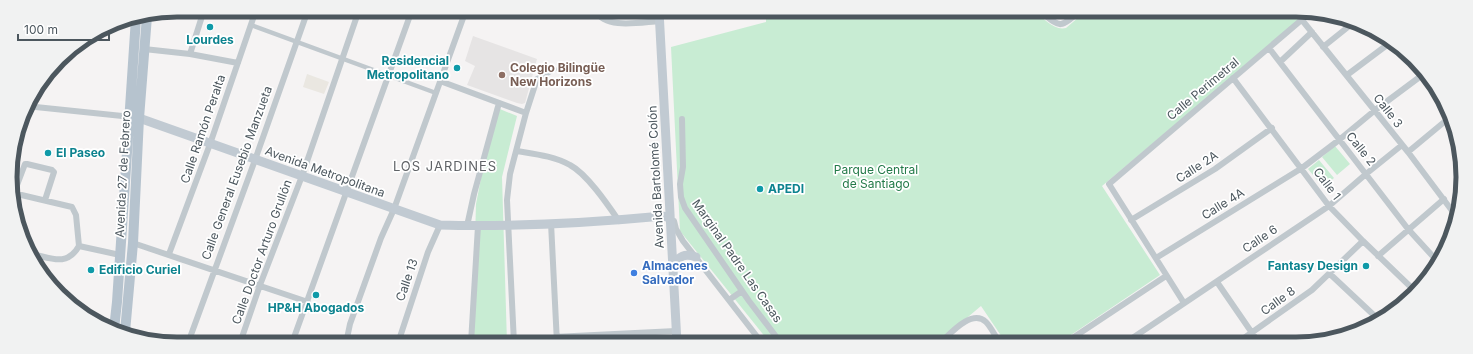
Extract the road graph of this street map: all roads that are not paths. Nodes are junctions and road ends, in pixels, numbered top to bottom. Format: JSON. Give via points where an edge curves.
{"nodes":[{"id":1,"x":202,"y":17,"type":"edge"},
{"id":2,"x":254,"y":17,"type":"edge"},
{"id":3,"x":305,"y":17,"type":"edge"},
{"id":4,"x":357,"y":17,"type":"edge"},
{"id":5,"x":409,"y":17,"type":"edge"},
{"id":6,"x":463,"y":17,"type":"edge"},
{"id":7,"x":600,"y":17,"type":"edge"},
{"id":8,"x":660,"y":17,"type":"edge"},
{"id":9,"x":1048,"y":17,"type":"edge"},
{"id":10,"x":1074,"y":17,"type":"edge"},
{"id":11,"x":1306,"y":17,"type":"edge"},
{"id":12,"x":147,"y":20,"type":"edge"},
{"id":13,"x":1302,"y":20,"type":"junction"},
{"id":14,"x":660,"y":21,"type":"junction"},
{"id":15,"x":136,"y":22,"type":"edge"},
{"id":16,"x":251,"y":25,"type":"junction"},
{"id":17,"x":1350,"y":26,"type":"edge"},
{"id":18,"x":1312,"y":32,"type":"junction"},
{"id":19,"x":296,"y":41,"type":"junction"},
{"id":20,"x":1387,"y":45,"type":"edge"},
{"id":21,"x":1323,"y":47,"type":"junction"},
{"id":22,"x":1268,"y":48,"type":"junction"},
{"id":23,"x":144,"y":49,"type":"junction"},
{"id":24,"x":190,"y":54,"type":"junction"},
{"id":25,"x":342,"y":58,"type":"junction"},
{"id":26,"x":1280,"y":62,"type":"junction"},
{"id":27,"x":238,"y":63,"type":"junction"},
{"id":28,"x":554,"y":69,"type":"dead end"},
{"id":29,"x":388,"y":75,"type":"junction"},
{"id":30,"x":1347,"y":75,"type":"junction"},
{"id":31,"x":1420,"y":76,"type":"edge"},
{"id":32,"x":1233,"y":78,"type":"junction"},
{"id":33,"x":440,"y":81,"type":"junction"},
{"id":34,"x":436,"y":93,"type":"junction"},
{"id":35,"x":499,"y":103,"type":"junction"},
{"id":36,"x":34,"y":107,"type":"edge"},
{"id":37,"x":1374,"y":111,"type":"junction"},
{"id":38,"x":526,"y":113,"type":"junction"},
{"id":39,"x":134,"y":117,"type":"junction"},
{"id":40,"x":682,"y":119,"type":"dead end"},
{"id":41,"x":1446,"y":121,"type":"edge"},
{"id":42,"x":1272,"y":128,"type":"junction"},
{"id":43,"x":1339,"y":140,"type":"junction"},
{"id":44,"x":210,"y":144,"type":"junction"},
{"id":45,"x":1402,"y":145,"type":"junction"},
{"id":46,"x":517,"y":151,"type":"junction"},
{"id":47,"x":1408,"y":152,"type":"junction"},
{"id":48,"x":255,"y":160,"type":"junction"},
{"id":49,"x":1302,"y":168,"type":"junction"},
{"id":50,"x":1366,"y":174,"type":"junction"},
{"id":51,"x":302,"y":176,"type":"junction"},
{"id":52,"x":681,"y":180,"type":"junction"},
{"id":53,"x":17,"y":183,"type":"edge"},
{"id":54,"x":669,"y":188,"type":"junction"},
{"id":55,"x":347,"y":192,"type":"junction"},
{"id":56,"x":18,"y":194,"type":"edge"},
{"id":57,"x":1444,"y":199,"type":"junction"},
{"id":58,"x":45,"y":200,"type":"junction"},
{"id":59,"x":1329,"y":206,"type":"junction"},
{"id":60,"x":394,"y":210,"type":"junction"},
{"id":61,"x":1452,"y":211,"type":"edge"},
{"id":62,"x":670,"y":218,"type":"junction"},
{"id":63,"x":1131,"y":220,"type":"junction"},
{"id":64,"x":619,"y":221,"type":"junction"},
{"id":65,"x":551,"y":223,"type":"junction"},
{"id":66,"x":440,"y":225,"type":"junction"},
{"id":67,"x":508,"y":225,"type":"junction"},
{"id":68,"x":468,"y":226,"type":"junction"},
{"id":69,"x":478,"y":226,"type":"junction"},
{"id":70,"x":1408,"y":229,"type":"junction"},
{"id":71,"x":1363,"y":241,"type":"junction"},
{"id":72,"x":133,"y":243,"type":"junction"},
{"id":73,"x":79,"y":246,"type":"junction"},
{"id":74,"x":169,"y":254,"type":"junction"},
{"id":75,"x":37,"y":255,"type":"edge"},
{"id":76,"x":120,"y":256,"type":"junction"},
{"id":77,"x":1378,"y":256,"type":"junction"},
{"id":78,"x":696,"y":257,"type":"junction"},
{"id":79,"x":1156,"y":258,"type":"junction"},
{"id":80,"x":1434,"y":258,"type":"edge"},
{"id":81,"x":673,"y":265,"type":"junction"},
{"id":82,"x":214,"y":269,"type":"junction"},
{"id":83,"x":1330,"y":274,"type":"junction"},
{"id":84,"x":1166,"y":276,"type":"junction"},
{"id":85,"x":1217,"y":282,"type":"junction"},
{"id":86,"x":260,"y":285,"type":"junction"},
{"id":87,"x":1411,"y":287,"type":"edge"},
{"id":88,"x":742,"y":291,"type":"junction"},
{"id":89,"x":729,"y":300,"type":"junction"},
{"id":90,"x":308,"y":302,"type":"junction"},
{"id":91,"x":1184,"y":303,"type":"junction"},
{"id":92,"x":1375,"y":316,"type":"edge"},
{"id":93,"x":114,"y":324,"type":"edge"},
{"id":94,"x":125,"y":329,"type":"edge"},
{"id":95,"x":676,"y":331,"type":"junction"},
{"id":96,"x":1252,"y":333,"type":"junction"},
{"id":97,"x":601,"y":335,"type":"joint"},
{"id":98,"x":190,"y":337,"type":"edge"},
{"id":99,"x":242,"y":337,"type":"edge"},
{"id":100,"x":294,"y":337,"type":"edge"},
{"id":101,"x":347,"y":337,"type":"edge"},
{"id":102,"x":400,"y":337,"type":"edge"},
{"id":103,"x":471,"y":337,"type":"edge"},
{"id":104,"x":514,"y":337,"type":"edge"},
{"id":105,"x":556,"y":337,"type":"edge"},
{"id":106,"x":583,"y":337,"type":"edge"},
{"id":107,"x":676,"y":337,"type":"edge"},
{"id":108,"x":757,"y":337,"type":"edge"},
{"id":109,"x":776,"y":337,"type":"edge"},
{"id":110,"x":947,"y":337,"type":"edge"},
{"id":111,"x":996,"y":337,"type":"edge"},
{"id":112,"x":1074,"y":337,"type":"edge"},
{"id":113,"x":1134,"y":337,"type":"edge"},
{"id":114,"x":1246,"y":337,"type":"edge"},
{"id":115,"x":1255,"y":337,"type":"edge"}],
"edges":[{"from":1,"to":24,"type":"street"},
{"from":2,"to":16,"type":"street","name":"Calle Ramón Peralta"},
{"from":3,"to":19,"type":"street","name":"Calle General Eusebio Manzueta"},
{"from":4,"to":25,"type":"street","name":"Calle Doctor Arturo Grullón"},
{"from":5,"to":29,"type":"street"},
{"from":6,"to":33,"type":"street"},
{"from":7,"to":14,"type":"street","via":[[615,23]]},
{"from":8,"to":14,"type":"main road","name":"Avenida Bartolomé Colón"},
{"from":9,"to":10,"type":"street","via":[[1060,25],[1066,24]]},
{"from":11,"to":13,"type":"street","name":"Calle Perimetral"},
{"from":12,"to":23,"type":"main road","name":"Avenida 27 de Febrero"},
{"from":13,"to":18,"type":"street","name":"Calle 3"},
{"from":13,"to":22,"type":"street","name":"Calle Perimetral"},
{"from":14,"to":54,"type":"main road","name":"Avenida Bartolomé Colón"},
{"from":15,"to":39,"type":"main road","name":"Avenida 27 de Febrero"},
{"from":16,"to":19,"type":"street"},
{"from":16,"to":27,"type":"street","name":"Calle Ramón Peralta"},
{"from":17,"to":21,"type":"street"},
{"from":18,"to":21,"type":"street","name":"Calle 3"},
{"from":18,"to":26,"type":"street"},
{"from":19,"to":25,"type":"street"},
{"from":19,"to":48,"type":"street","name":"Calle General Eusebio Manzueta"},
{"from":20,"to":30,"type":"street"},
{"from":21,"to":30,"type":"street","name":"Calle 3"},
{"from":22,"to":26,"type":"street","name":"Calle 2"},
{"from":22,"to":32,"type":"street","name":"Calle Perimetral"},
{"from":23,"to":24,"type":"street"},
{"from":23,"to":39,"type":"main road","name":"Avenida 27 de Febrero"},
{"from":24,"to":27,"type":"street"},
{"from":25,"to":29,"type":"street"},
{"from":25,"to":51,"type":"street","name":"Calle Doctor Arturo Grullón"},
{"from":26,"to":43,"type":"street","name":"Calle 2"},
{"from":27,"to":44,"type":"street","name":"Calle Ramón Peralta"},
{"from":28,"to":38,"type":"street","via":[[537,79]]},
{"from":29,"to":34,"type":"street"},
{"from":29,"to":55,"type":"street"},
{"from":30,"to":37,"type":"street","name":"Calle 3"},
{"from":31,"to":37,"type":"street"},
{"from":32,"to":42,"type":"street","name":"Calle 1"},
{"from":32,"to":63,"type":"street","name":"Calle Perimetral","via":[[1109,184]]},
{"from":33,"to":34,"type":"street"},
{"from":33,"to":35,"type":"street"},
{"from":34,"to":60,"type":"street"},
{"from":35,"to":38,"type":"street"},
{"from":35,"to":68,"type":"street","via":[[474,194]]},
{"from":36,"to":39,"type":"street"},
{"from":37,"to":43,"type":"street"},
{"from":37,"to":45,"type":"street","name":"Calle 3"},
{"from":38,"to":46,"type":"street"},
{"from":39,"to":44,"type":"main road","name":"Avenida Metropolitana"},
{"from":39,"to":72,"type":"main road","name":"Avenida 27 de Febrero"},
{"from":39,"to":76,"type":"main road","name":"Avenida 27 de Febrero"},
{"from":40,"to":52,"type":"street","name":"Marginal Padre Las Casas"},
{"from":41,"to":47,"type":"street"},
{"from":42,"to":49,"type":"street","name":"Calle 1"},
{"from":42,"to":63,"type":"street","name":"Calle 2A","via":[[1215,169]]},
{"from":43,"to":49,"type":"street"},
{"from":43,"to":50,"type":"street","name":"Calle 2"},
{"from":44,"to":48,"type":"main road","name":"Avenida Metropolitana"},
{"from":44,"to":74,"type":"street","name":"Calle Ramón Peralta"},
{"from":45,"to":47,"type":"street","name":"Calle 3"},
{"from":45,"to":50,"type":"street","name":"Calle 6"},
{"from":46,"to":64,"type":"street","via":[[543,155],[572,166],[587,180]]},
{"from":46,"to":67,"type":"street","via":[[510,174]]},
{"from":47,"to":57,"type":"street","name":"Calle 3"},
{"from":48,"to":51,"type":"main road","name":"Avenida Metropolitana"},
{"from":48,"to":82,"type":"street","name":"Calle General Eusebio Manzueta"},
{"from":49,"to":59,"type":"street","name":"Calle 1"},
{"from":49,"to":79,"type":"street","name":"Calle 4A"},
{"from":50,"to":59,"type":"street","name":"Calle 6"},
{"from":50,"to":70,"type":"street","name":"Calle 2"},
{"from":51,"to":55,"type":"main road","name":"Avenida Metropolitana"},
{"from":51,"to":86,"type":"street","name":"Calle Doctor Arturo Grullón"},
{"from":52,"to":54,"type":"street"},
{"from":52,"to":88,"type":"street","name":"Marginal Padre Las Casas","via":[[681,197],[685,208]]},
{"from":53,"to":58,"type":"street","via":[[25,164],[52,170],[54,172]]},
{"from":54,"to":62,"type":"main road","name":"Avenida Bartolomé Colón"},
{"from":55,"to":60,"type":"main road","name":"Avenida Metropolitana"},
{"from":55,"to":90,"type":"street"},
{"from":56,"to":58,"type":"street"},
{"from":57,"to":61,"type":"street","name":"Calle 3"},
{"from":57,"to":70,"type":"street"},
{"from":58,"to":73,"type":"street","via":[[72,207],[76,215]]},
{"from":59,"to":71,"type":"street","name":"Calle 1"},
{"from":59,"to":85,"type":"street","name":"Calle 6"},
{"from":60,"to":66,"type":"main road","name":"Avenida Metropolitana"},
{"from":60,"to":101,"type":"street","via":[[381,238]]},
{"from":62,"to":64,"type":"main road","name":"Avenida Metropolitana","via":[[663,216]]},
{"from":62,"to":78,"type":"street","via":[[674,221],[679,236]]},
{"from":62,"to":81,"type":"main road","name":"Avenida Bartolomé Colón"},
{"from":63,"to":79,"type":"street"},
{"from":64,"to":65,"type":"main road","name":"Avenida Metropolitana"},
{"from":65,"to":67,"type":"main road","name":"Avenida Metropolitana"},
{"from":65,"to":105,"type":"street"},
{"from":66,"to":68,"type":"main road","name":"Avenida Metropolitana"},
{"from":66,"to":102,"type":"street","name":"Calle 13","via":[[426,258]]},
{"from":67,"to":69,"type":"main road","name":"Avenida Metropolitana"},
{"from":67,"to":104,"type":"street"},
{"from":68,"to":69,"type":"main road","name":"Avenida Metropolitana"},
{"from":69,"to":103,"type":"street"},
{"from":70,"to":77,"type":"street"},
{"from":70,"to":80,"type":"street","name":"Calle 2"},
{"from":71,"to":77,"type":"street","name":"Calle 1"},
{"from":71,"to":83,"type":"street","name":"Calle 8"},
{"from":72,"to":74,"type":"street"},
{"from":72,"to":94,"type":"main road","name":"Avenida 27 de Febrero"},
{"from":73,"to":75,"type":"street","via":[[65,259]]},
{"from":73,"to":76,"type":"street"},
{"from":74,"to":82,"type":"street"},
{"from":76,"to":93,"type":"main road","name":"Avenida 27 de Febrero"},
{"from":77,"to":87,"type":"street","name":"Calle 1"},
{"from":78,"to":81,"type":"main road","via":[[686,254]]},
{"from":78,"to":89,"type":"street"},
{"from":79,"to":84,"type":"street"},
{"from":81,"to":95,"type":"main road","name":"Avenida Bartolomé Colón"},
{"from":82,"to":86,"type":"street"},
{"from":82,"to":98,"type":"street","name":"Calle General Eusebio Manzueta"},
{"from":83,"to":92,"type":"street"},
{"from":83,"to":96,"type":"street","name":"Calle 8"},
{"from":84,"to":91,"type":"street"},
{"from":84,"to":112,"type":"street"},
{"from":85,"to":91,"type":"street","name":"Calle 6"},
{"from":85,"to":96,"type":"street"},
{"from":86,"to":90,"type":"street"},
{"from":86,"to":99,"type":"street","name":"Calle Doctor Arturo Grullón"},
{"from":88,"to":89,"type":"street"},
{"from":88,"to":109,"type":"street","name":"Marginal Padre Las Casas"},
{"from":89,"to":108,"type":"street"},
{"from":90,"to":100,"type":"street"},
{"from":91,"to":113,"type":"street","name":"Calle 6"},
{"from":95,"to":97,"type":"street"},
{"from":95,"to":107,"type":"main road","name":"Avenida Bartolomé Colón"},
{"from":96,"to":114,"type":"street","name":"Calle 8"},
{"from":96,"to":115,"type":"street"},
{"from":97,"to":106,"type":"street"},
{"from":110,"to":111,"type":"street","via":[[967,319],[977,317],[986,322]]}]}
